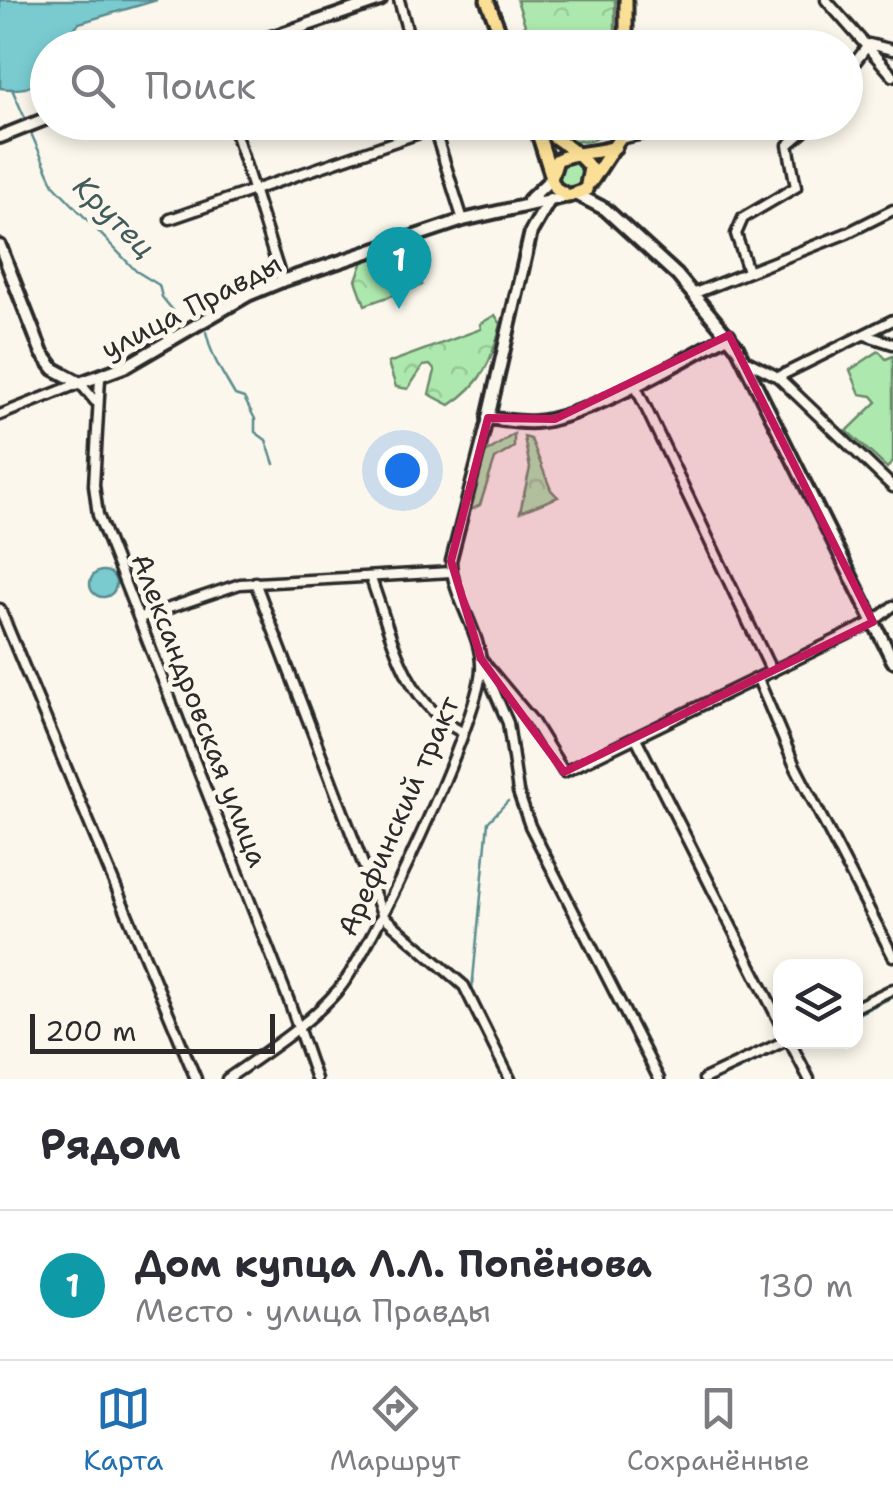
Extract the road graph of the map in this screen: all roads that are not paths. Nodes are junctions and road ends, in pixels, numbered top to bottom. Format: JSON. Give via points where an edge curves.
{"nodes":[{"id":1,"x":380,"y":0,"type":"edge"},
{"id":2,"x":398,"y":0,"type":"edge"},
{"id":3,"x":487,"y":0,"type":"edge"},
{"id":4,"x":626,"y":0,"type":"edge"},
{"id":5,"x":826,"y":0,"type":"edge"},
{"id":6,"x":294,"y":30,"type":"edge"},
{"id":7,"x":407,"y":30,"type":"edge"},
{"id":8,"x":499,"y":30,"type":"edge"},
{"id":9,"x":626,"y":30,"type":"edge"},
{"id":10,"x":855,"y":30,"type":"edge"},
{"id":11,"x":863,"y":38,"type":"edge"},
{"id":12,"x":869,"y":44,"type":"junction"},
{"id":13,"x":893,"y":50,"type":"edge"},
{"id":14,"x":863,"y":52,"type":"edge"},
{"id":15,"x":893,"y":76,"type":"edge"},
{"id":16,"x":30,"y":125,"type":"edge"},
{"id":17,"x":3,"y":136,"type":"edge"},
{"id":18,"x":238,"y":140,"type":"edge"},
{"id":19,"x":391,"y":140,"type":"edge"},
{"id":20,"x":438,"y":140,"type":"edge"},
{"id":21,"x":540,"y":140,"type":"edge"},
{"id":22,"x":556,"y":140,"type":"edge"},
{"id":23,"x":618,"y":140,"type":"edge"},
{"id":24,"x":629,"y":140,"type":"edge"},
{"id":25,"x":793,"y":140,"type":"edge"},
{"id":26,"x":617,"y":143,"type":"junction"},
{"id":27,"x":576,"y":156,"type":"junction"},
{"id":28,"x":551,"y":176,"type":"junction"},
{"id":29,"x":590,"y":184,"type":"junction"},
{"id":30,"x":253,"y":190,"type":"junction"},
{"id":31,"x":573,"y":196,"type":"junction"},
{"id":32,"x":550,"y":199,"type":"junction"},
{"id":33,"x":518,"y":204,"type":"junction"},
{"id":34,"x":605,"y":209,"type":"junction"},
{"id":35,"x":893,"y":210,"type":"edge"},
{"id":36,"x":170,"y":220,"type":"dead end"},
{"id":37,"x":463,"y":220,"type":"junction"},
{"id":38,"x":531,"y":232,"type":"junction"},
{"id":39,"x":0,"y":246,"type":"edge"},
{"id":40,"x":748,"y":271,"type":"junction"},
{"id":41,"x":282,"y":281,"type":"junction"},
{"id":42,"x":695,"y":292,"type":"junction"},
{"id":43,"x":893,"y":320,"type":"edge"},
{"id":44,"x":729,"y":335,"type":"junction"},
{"id":45,"x":865,"y":336,"type":"junction"},
{"id":46,"x":893,"y":344,"type":"edge"},
{"id":47,"x":745,"y":360,"type":"junction"},
{"id":48,"x":778,"y":377,"type":"junction"},
{"id":49,"x":100,"y":378,"type":"junction"},
{"id":50,"x":80,"y":383,"type":"junction"},
{"id":51,"x":635,"y":385,"type":"junction"},
{"id":52,"x":95,"y":401,"type":"junction"},
{"id":53,"x":0,"y":415,"type":"edge"},
{"id":54,"x":488,"y":418,"type":"junction"},
{"id":55,"x":893,"y":487,"type":"edge"},
{"id":56,"x":451,"y":572,"type":"junction"},
{"id":57,"x":371,"y":580,"type":"junction"},
{"id":58,"x":255,"y":582,"type":"junction"},
{"id":59,"x":893,"y":606,"type":"edge"},
{"id":60,"x":0,"y":608,"type":"edge"},
{"id":61,"x":140,"y":618,"type":"junction"},
{"id":62,"x":873,"y":622,"type":"junction"},
{"id":63,"x":3,"y":623,"type":"edge"},
{"id":64,"x":481,"y":659,"type":"junction"},
{"id":65,"x":893,"y":661,"type":"edge"},
{"id":66,"x":772,"y":672,"type":"junction"},
{"id":67,"x":758,"y":679,"type":"junction"},
{"id":68,"x":462,"y":732,"type":"junction"},
{"id":69,"x":636,"y":738,"type":"junction"},
{"id":70,"x":383,"y":916,"type":"junction"},
{"id":71,"x":893,"y":956,"type":"edge"},
{"id":72,"x":893,"y":989,"type":"edge"},
{"id":73,"x":863,"y":1004,"type":"edge"},
{"id":74,"x":773,"y":1009,"type":"edge"},
{"id":75,"x":299,"y":1029,"type":"junction"},
{"id":76,"x":773,"y":1048,"type":"edge"},
{"id":77,"x":790,"y":1049,"type":"edge"},
{"id":78,"x":196,"y":1079,"type":"edge"},
{"id":79,"x":227,"y":1079,"type":"edge"},
{"id":80,"x":316,"y":1079,"type":"edge"},
{"id":81,"x":510,"y":1079,"type":"edge"},
{"id":82,"x":659,"y":1079,"type":"edge"},
{"id":83,"x":704,"y":1079,"type":"edge"},
{"id":84,"x":809,"y":1079,"type":"edge"}],
"edges":[{"from":1,"to":6,"type":"street"},
{"from":2,"to":7,"type":"street"},
{"from":3,"to":8,"type":"main road"},
{"from":4,"to":9,"type":"main road"},
{"from":5,"to":10,"type":"street"},
{"from":11,"to":12,"type":"street"},
{"from":12,"to":13,"type":"street"},
{"from":12,"to":14,"type":"street"},
{"from":12,"to":15,"type":"street"},
{"from":16,"to":17,"type":"street"},
{"from":18,"to":30,"type":"street"},
{"from":19,"to":30,"type":"street"},
{"from":20,"to":37,"type":"street"},
{"from":21,"to":28,"type":"main road"},
{"from":22,"to":27,"type":"main road"},
{"from":23,"to":26,"type":"main road"},
{"from":24,"to":26,"type":"street"},
{"from":25,"to":40,"type":"street","via":[[787,151],[796,187],[744,218],[736,234]]},
{"from":26,"to":27,"type":"main road"},
{"from":26,"to":29,"type":"main road"},
{"from":27,"to":28,"type":"main road","via":[[558,160]]},
{"from":27,"to":29,"type":"main road","via":[[588,164]]},
{"from":28,"to":31,"type":"main road","via":[[555,188]]},
{"from":28,"to":33,"type":"street","name":"улица Правды","via":[[540,192]]},
{"from":29,"to":31,"type":"main road"},
{"from":29,"to":34,"type":"street"},
{"from":30,"to":36,"type":"street"},
{"from":30,"to":41,"type":"street"},
{"from":31,"to":32,"type":"street","name":"улица Правды"},
{"from":31,"to":34,"type":"street"},
{"from":32,"to":33,"type":"street","name":"улица Правды"},
{"from":32,"to":38,"type":"street","name":"Арефинский тракт"},
{"from":33,"to":37,"type":"street","name":"улица Правды"},
{"from":33,"to":38,"type":"street"},
{"from":34,"to":42,"type":"street"},
{"from":35,"to":40,"type":"street"},
{"from":37,"to":41,"type":"street","name":"улица Правды"},
{"from":38,"to":54,"type":"street","name":"Арефинский тракт"},
{"from":39,"to":50,"type":"street","via":[[42,353],[54,370]]},
{"from":40,"to":42,"type":"street"},
{"from":41,"to":49,"type":"street","name":"улица Правды"},
{"from":42,"to":44,"type":"street"},
{"from":43,"to":45,"type":"street"},
{"from":44,"to":47,"type":"street"},
{"from":44,"to":51,"type":"street"},
{"from":45,"to":46,"type":"street"},
{"from":45,"to":48,"type":"street"},
{"from":47,"to":48,"type":"street"},
{"from":47,"to":62,"type":"street"},
{"from":48,"to":55,"type":"street"},
{"from":49,"to":50,"type":"street","name":"улица Правды"},
{"from":49,"to":52,"type":"street","name":"Александровская улица"},
{"from":50,"to":52,"type":"street"},
{"from":50,"to":53,"type":"street","name":"улица Правды"},
{"from":51,"to":54,"type":"street","via":[[538,422]]},
{"from":51,"to":66,"type":"street"},
{"from":52,"to":61,"type":"street","name":"Александровская улица","via":[[98,515]]},
{"from":54,"to":56,"type":"street","name":"Арефинский тракт"},
{"from":56,"to":57,"type":"street"},
{"from":56,"to":64,"type":"street","name":"Арефинский тракт"},
{"from":57,"to":58,"type":"street"},
{"from":57,"to":68,"type":"street","via":[[414,690],[436,716]]},
{"from":58,"to":61,"type":"street"},
{"from":58,"to":70,"type":"street"},
{"from":59,"to":62,"type":"street"},
{"from":60,"to":63,"type":"street"},
{"from":61,"to":75,"type":"street","name":"Александровская улица"},
{"from":62,"to":65,"type":"street"},
{"from":62,"to":66,"type":"street"},
{"from":63,"to":78,"type":"street"},
{"from":64,"to":68,"type":"street","name":"Арефинский тракт"},
{"from":64,"to":69,"type":"street","via":[[564,772]]},
{"from":64,"to":82,"type":"street","via":[[508,723],[530,826]]},
{"from":66,"to":67,"type":"street"},
{"from":67,"to":69,"type":"street"},
{"from":67,"to":71,"type":"street"},
{"from":68,"to":70,"type":"street","name":"Арефинский тракт"},
{"from":69,"to":74,"type":"street"},
{"from":70,"to":75,"type":"street","name":"Арефинский тракт","via":[[354,969]]},
{"from":70,"to":81,"type":"street","via":[[464,986]]},
{"from":72,"to":73,"type":"street"},
{"from":75,"to":79,"type":"street","name":"Арефинский тракт"},
{"from":75,"to":80,"type":"street"},
{"from":76,"to":83,"type":"street"},
{"from":77,"to":84,"type":"street"}]}
